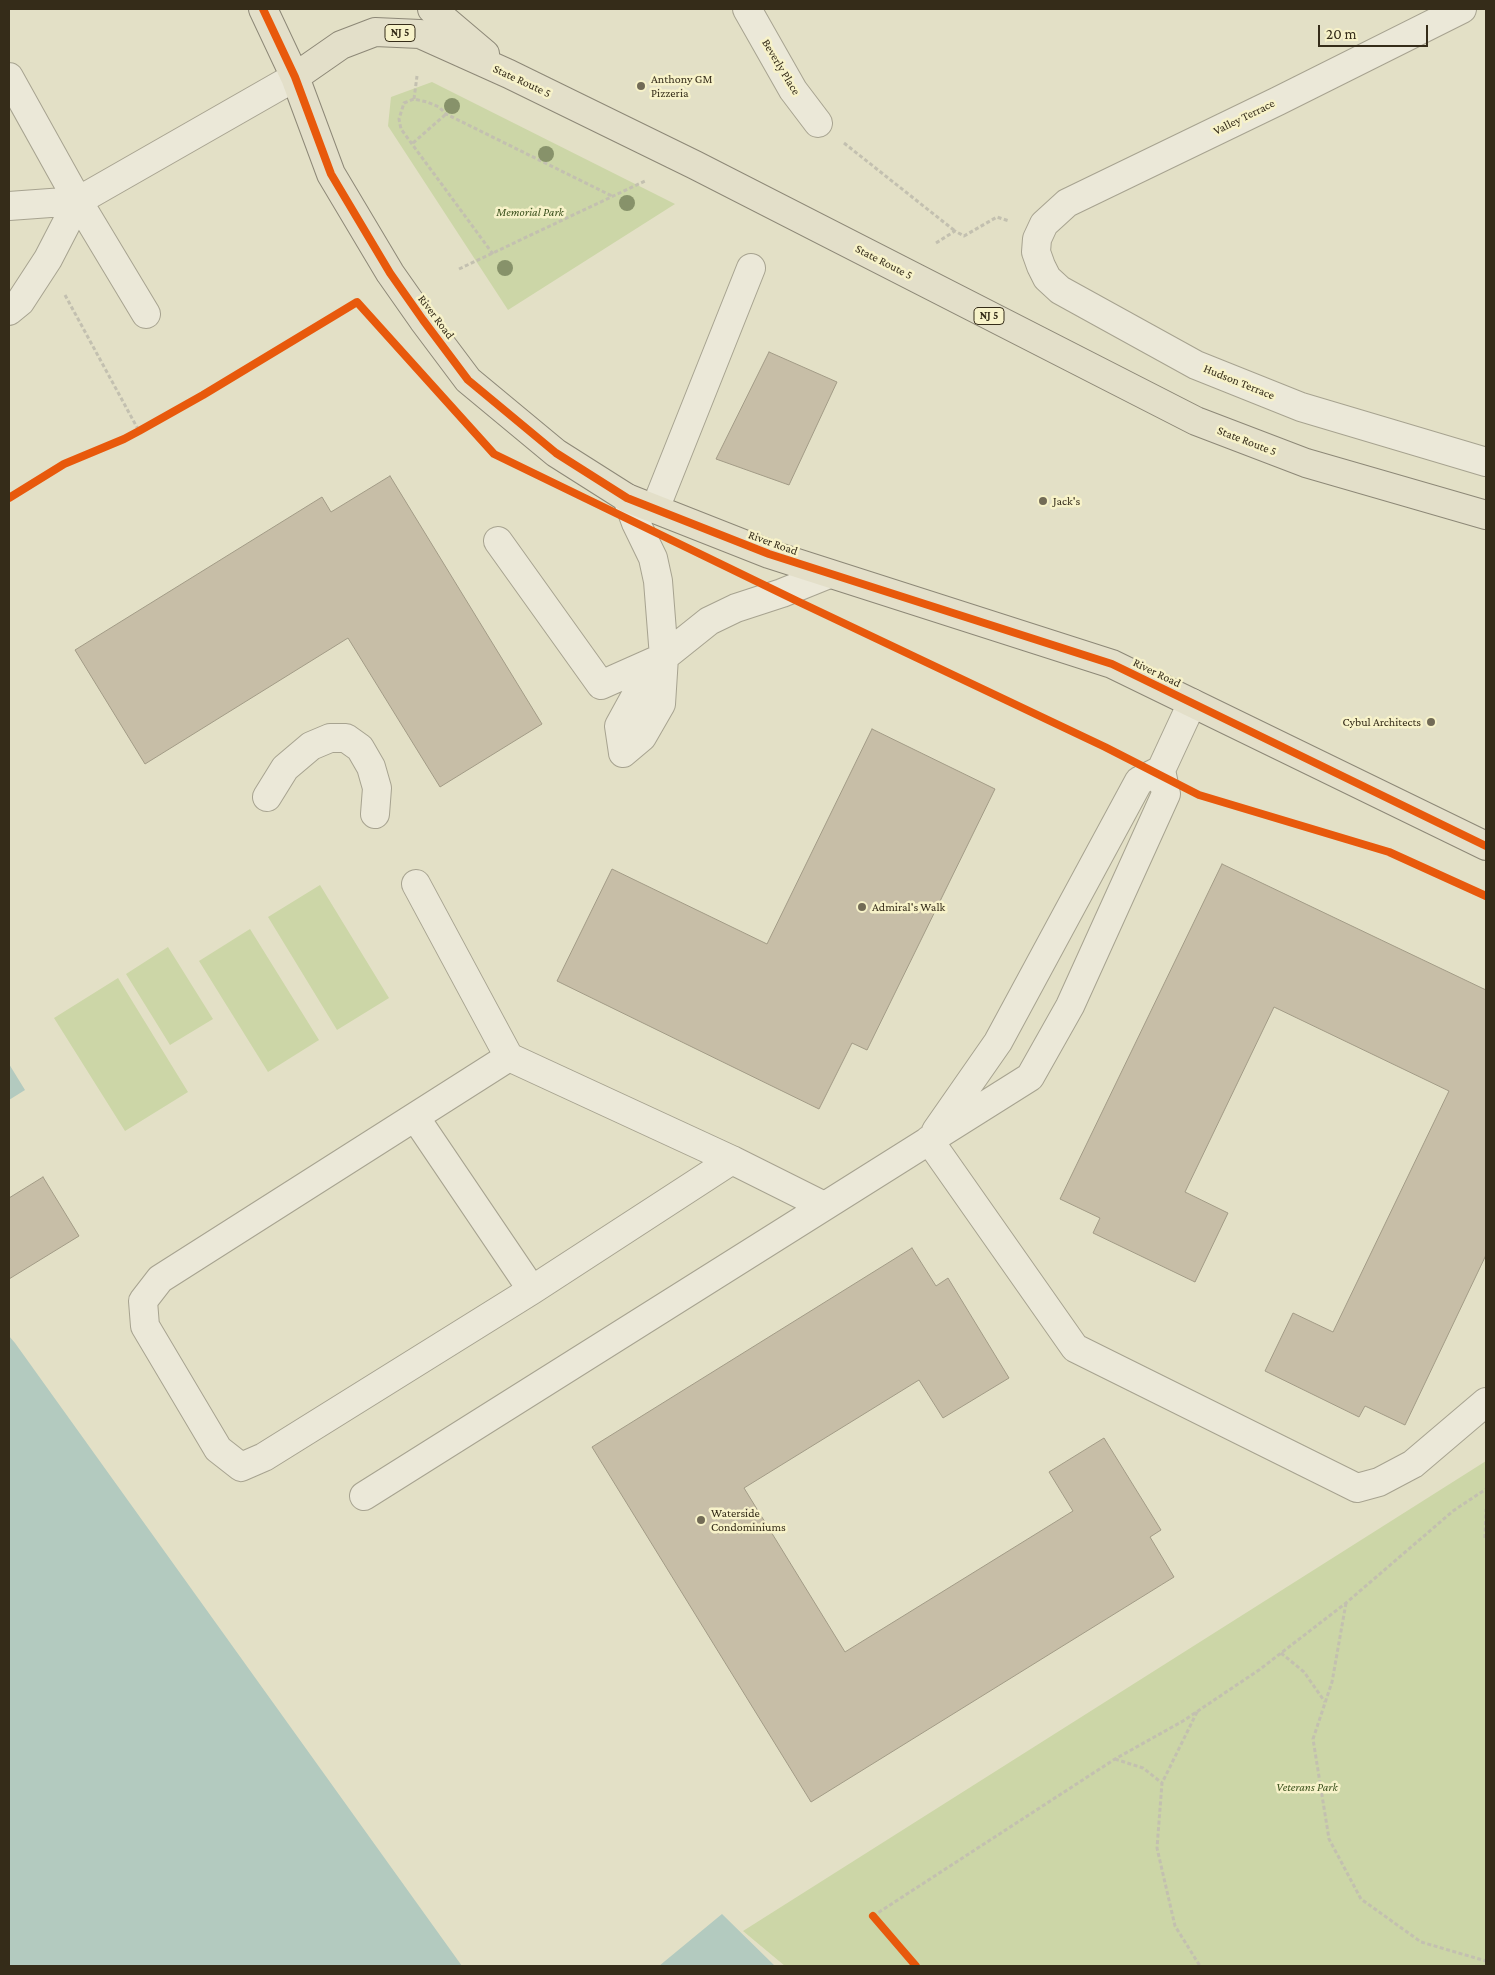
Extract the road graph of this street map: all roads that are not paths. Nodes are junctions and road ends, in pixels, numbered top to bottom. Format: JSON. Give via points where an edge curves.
{"nodes":[{"id":1,"x":263,"y":9,"type":"edge"},
{"id":2,"x":432,"y":9,"type":"edge"},
{"id":3,"x":747,"y":9,"type":"edge"},
{"id":4,"x":1462,"y":9,"type":"edge"},
{"id":5,"x":509,"y":74,"type":"junction"},
{"id":6,"x":9,"y":77,"type":"edge"},
{"id":7,"x":295,"y":77,"type":"junction"},
{"id":8,"x":818,"y":122,"type":"road end"},
{"id":9,"x":78,"y":201,"type":"junction"},
{"id":10,"x":9,"y":206,"type":"edge"},
{"id":11,"x":1037,"y":239,"type":"joint"},
{"id":12,"x":751,"y":268,"type":"dead end"},
{"id":13,"x":9,"y":311,"type":"edge"},
{"id":14,"x":146,"y":314,"type":"dead end"},
{"id":15,"x":1486,"y":462,"type":"edge"},
{"id":16,"x":627,"y":498,"type":"junction"},
{"id":17,"x":655,"y":509,"type":"junction"},
{"id":18,"x":1486,"y":514,"type":"edge"},
{"id":19,"x":498,"y":541,"type":"dead end"},
{"id":20,"x":828,"y":574,"type":"junction"},
{"id":21,"x":664,"y":657,"type":"junction"},
{"id":22,"x":1192,"y":703,"type":"junction"},
{"id":23,"x":1161,"y":770,"type":"junction"},
{"id":24,"x":267,"y":797,"type":"dead end"},
{"id":25,"x":375,"y":814,"type":"dead end"},
{"id":26,"x":1486,"y":846,"type":"edge"},
{"id":27,"x":416,"y":884,"type":"dead end"},
{"id":28,"x":509,"y":1057,"type":"junction"},
{"id":29,"x":415,"y":1117,"type":"junction"},
{"id":30,"x":929,"y":1140,"type":"junction"},
{"id":31,"x":732,"y":1160,"type":"junction"},
{"id":32,"x":824,"y":1206,"type":"junction"},
{"id":33,"x":532,"y":1290,"type":"junction"},
{"id":34,"x":1486,"y":1402,"type":"edge"},
{"id":35,"x":364,"y":1496,"type":"dead end"}],
"edges":[{"from":1,"to":7,"type":"main road","name":"River Road"},
{"from":2,"to":5,"type":"main road"},
{"from":3,"to":8,"type":"street","name":"Beverly Place","via":[[793,90]]},
{"from":4,"to":11,"type":"street","name":"Valley Terrace","via":[[1067,203],[1044,224]]},
{"from":5,"to":7,"type":"main road","name":"State Route 5","number":"NJ 5","via":[[420,34],[375,32],[341,45]]},
{"from":5,"to":18,"type":"main road","name":"State Route 5","number":"NJ 5","via":[[695,165],[1196,422],[1306,463]]},
{"from":6,"to":9,"type":"street"},
{"from":7,"to":9,"type":"street"},
{"from":7,"to":16,"type":"main road","name":"River Road","via":[[331,174],[414,308],[468,380],[556,453]]},
{"from":9,"to":10,"type":"street"},
{"from":9,"to":13,"type":"street","via":[[48,259],[20,302]]},
{"from":9,"to":14,"type":"street"},
{"from":11,"to":15,"type":"street","name":"Hudson Terrace","via":[[1040,266],[1060,290],[1196,365],[1301,407]]},
{"from":12,"to":17,"type":"street"},
{"from":16,"to":17,"type":"main road","name":"River Road"},
{"from":16,"to":21,"type":"street","via":[[658,581]]},
{"from":17,"to":20,"type":"main road","name":"River Road"},
{"from":19,"to":21,"type":"street","via":[[601,685]]},
{"from":20,"to":21,"type":"street","via":[[709,621]]},
{"from":20,"to":22,"type":"main road","name":"River Road","via":[[1112,664]]},
{"from":22,"to":23,"type":"street"},
{"from":22,"to":26,"type":"main road","name":"River Road"},
{"from":23,"to":30,"type":"street","via":[[1139,781],[998,1042]]},
{"from":23,"to":30,"type":"street","via":[[1166,794],[1070,1006],[1030,1077]]},
{"from":24,"to":25,"type":"street","via":[[286,768],[312,746],[330,738],[346,738],[360,748],[371,767],[377,788]]},
{"from":27,"to":28,"type":"street"},
{"from":28,"to":29,"type":"street"},
{"from":28,"to":31,"type":"street"},
{"from":29,"to":33,"type":"street"},
{"from":29,"to":33,"type":"street","via":[[160,1280],[143,1301],[145,1326],[218,1449],[241,1467],[264,1456]]},
{"from":30,"to":32,"type":"street"},
{"from":30,"to":34,"type":"street","via":[[1075,1348],[1357,1488],[1378,1482],[1413,1464]]},
{"from":31,"to":32,"type":"street"},
{"from":31,"to":33,"type":"street"},
{"from":32,"to":35,"type":"street"}]}
